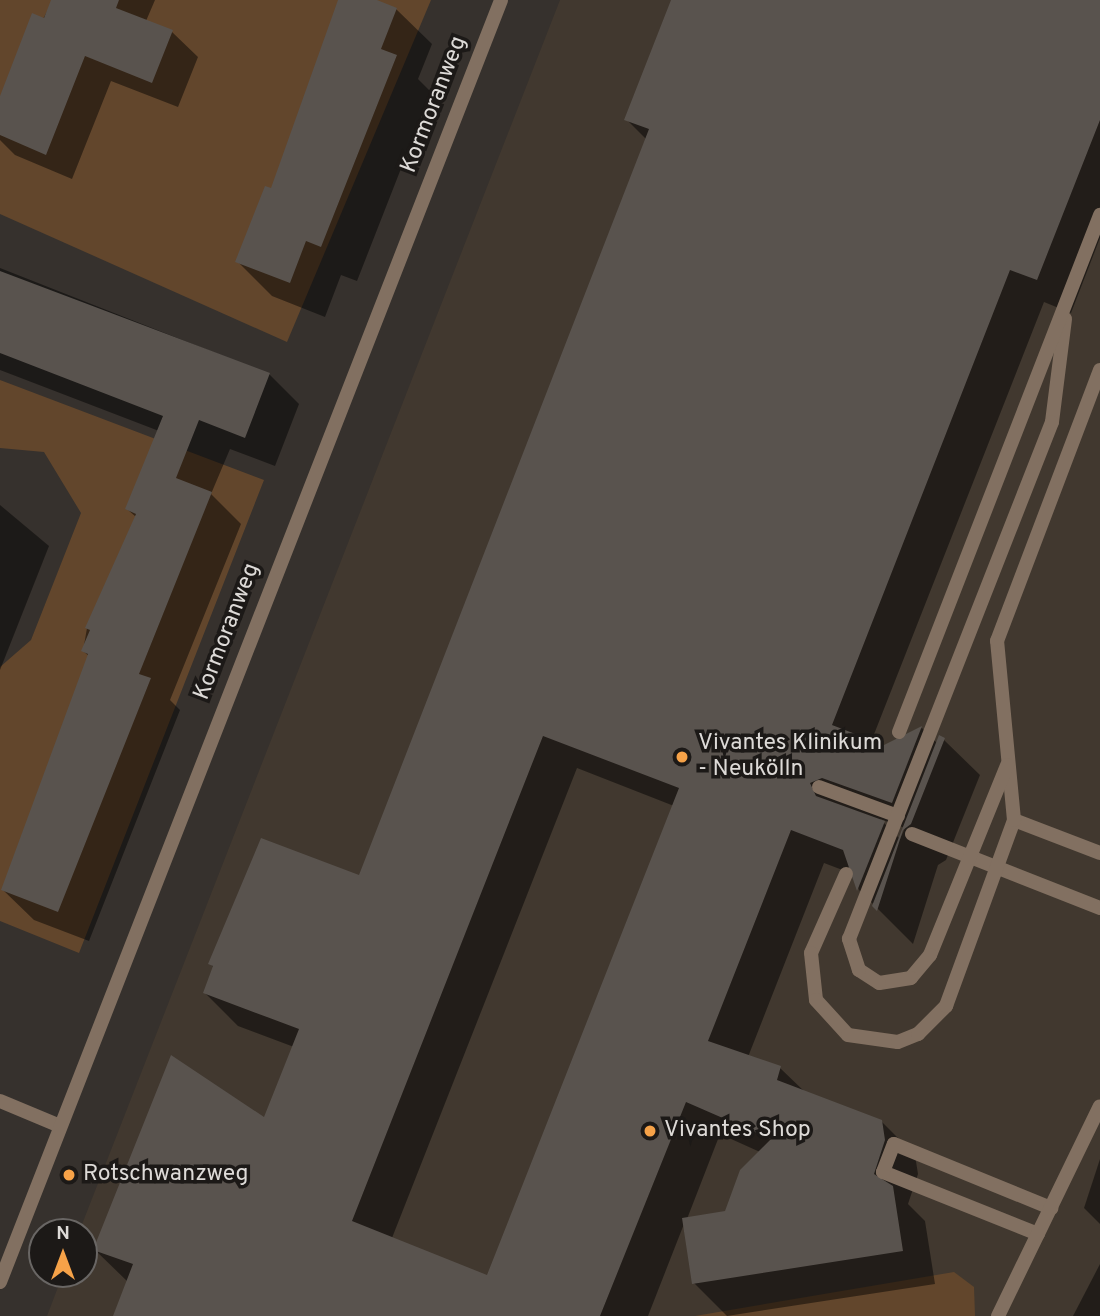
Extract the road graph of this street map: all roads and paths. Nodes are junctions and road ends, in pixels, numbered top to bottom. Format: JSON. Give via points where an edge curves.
{"nodes":[{"id":1,"x":501,"y":0,"type":"edge"},
{"id":2,"x":1100,"y":215,"type":"edge"},
{"id":3,"x":1068,"y":297,"type":"junction"},
{"id":4,"x":1100,"y":370,"type":"edge"},
{"id":5,"x":899,"y":732,"type":"dead end"},
{"id":6,"x":1008,"y":763,"type":"junction"},
{"id":7,"x":819,"y":786,"type":"dead end"},
{"id":8,"x":898,"y":816,"type":"junction"},
{"id":9,"x":1014,"y":820,"type":"junction"},
{"id":10,"x":912,"y":834,"type":"dead end"},
{"id":11,"x":1100,"y":853,"type":"edge"},
{"id":12,"x":970,"y":857,"type":"junction"},
{"id":13,"x":996,"y":867,"type":"junction"},
{"id":14,"x":846,"y":874,"type":"dead end"},
{"id":15,"x":1100,"y":908,"type":"edge"},
{"id":16,"x":0,"y":1101,"type":"edge"},
{"id":17,"x":1100,"y":1106,"type":"edge"},
{"id":18,"x":60,"y":1126,"type":"junction"},
{"id":19,"x":1051,"y":1208,"type":"junction"},
{"id":20,"x":1038,"y":1234,"type":"junction"},
{"id":21,"x":0,"y":1282,"type":"edge"},
{"id":22,"x":998,"y":1316,"type":"edge"}],
"edges":[{"from":1,"to":18,"type":"street","name":"Kormoranweg"},
{"from":2,"to":3,"type":"street"},
{"from":3,"to":5,"type":"street"},
{"from":3,"to":8,"type":"street","bridge":true,"via":[[1052,422]]},
{"from":4,"to":6,"type":"street","via":[[997,640]]},
{"from":6,"to":9,"type":"street"},
{"from":6,"to":12,"type":"street"},
{"from":7,"to":8,"type":"street","bridge":true},
{"from":8,"to":12,"type":"street","bridge":true,"via":[[850,951],[868,978],[892,984],[919,973]]},
{"from":9,"to":11,"type":"street"},
{"from":9,"to":13,"type":"street"},
{"from":10,"to":12,"type":"street"},
{"from":12,"to":13,"type":"street"},
{"from":13,"to":14,"type":"street","via":[[946,1006],[918,1034],[883,1043],[848,1035],[831,1023],[809,976],[811,953]]},
{"from":13,"to":15,"type":"street"},
{"from":16,"to":18,"type":"street"},
{"from":17,"to":19,"type":"street"},
{"from":18,"to":21,"type":"street","name":"Kormoranweg"},
{"from":19,"to":20,"type":"street"},
{"from":19,"to":20,"type":"street","via":[[894,1144],[883,1172]]},
{"from":20,"to":22,"type":"street"}]}
